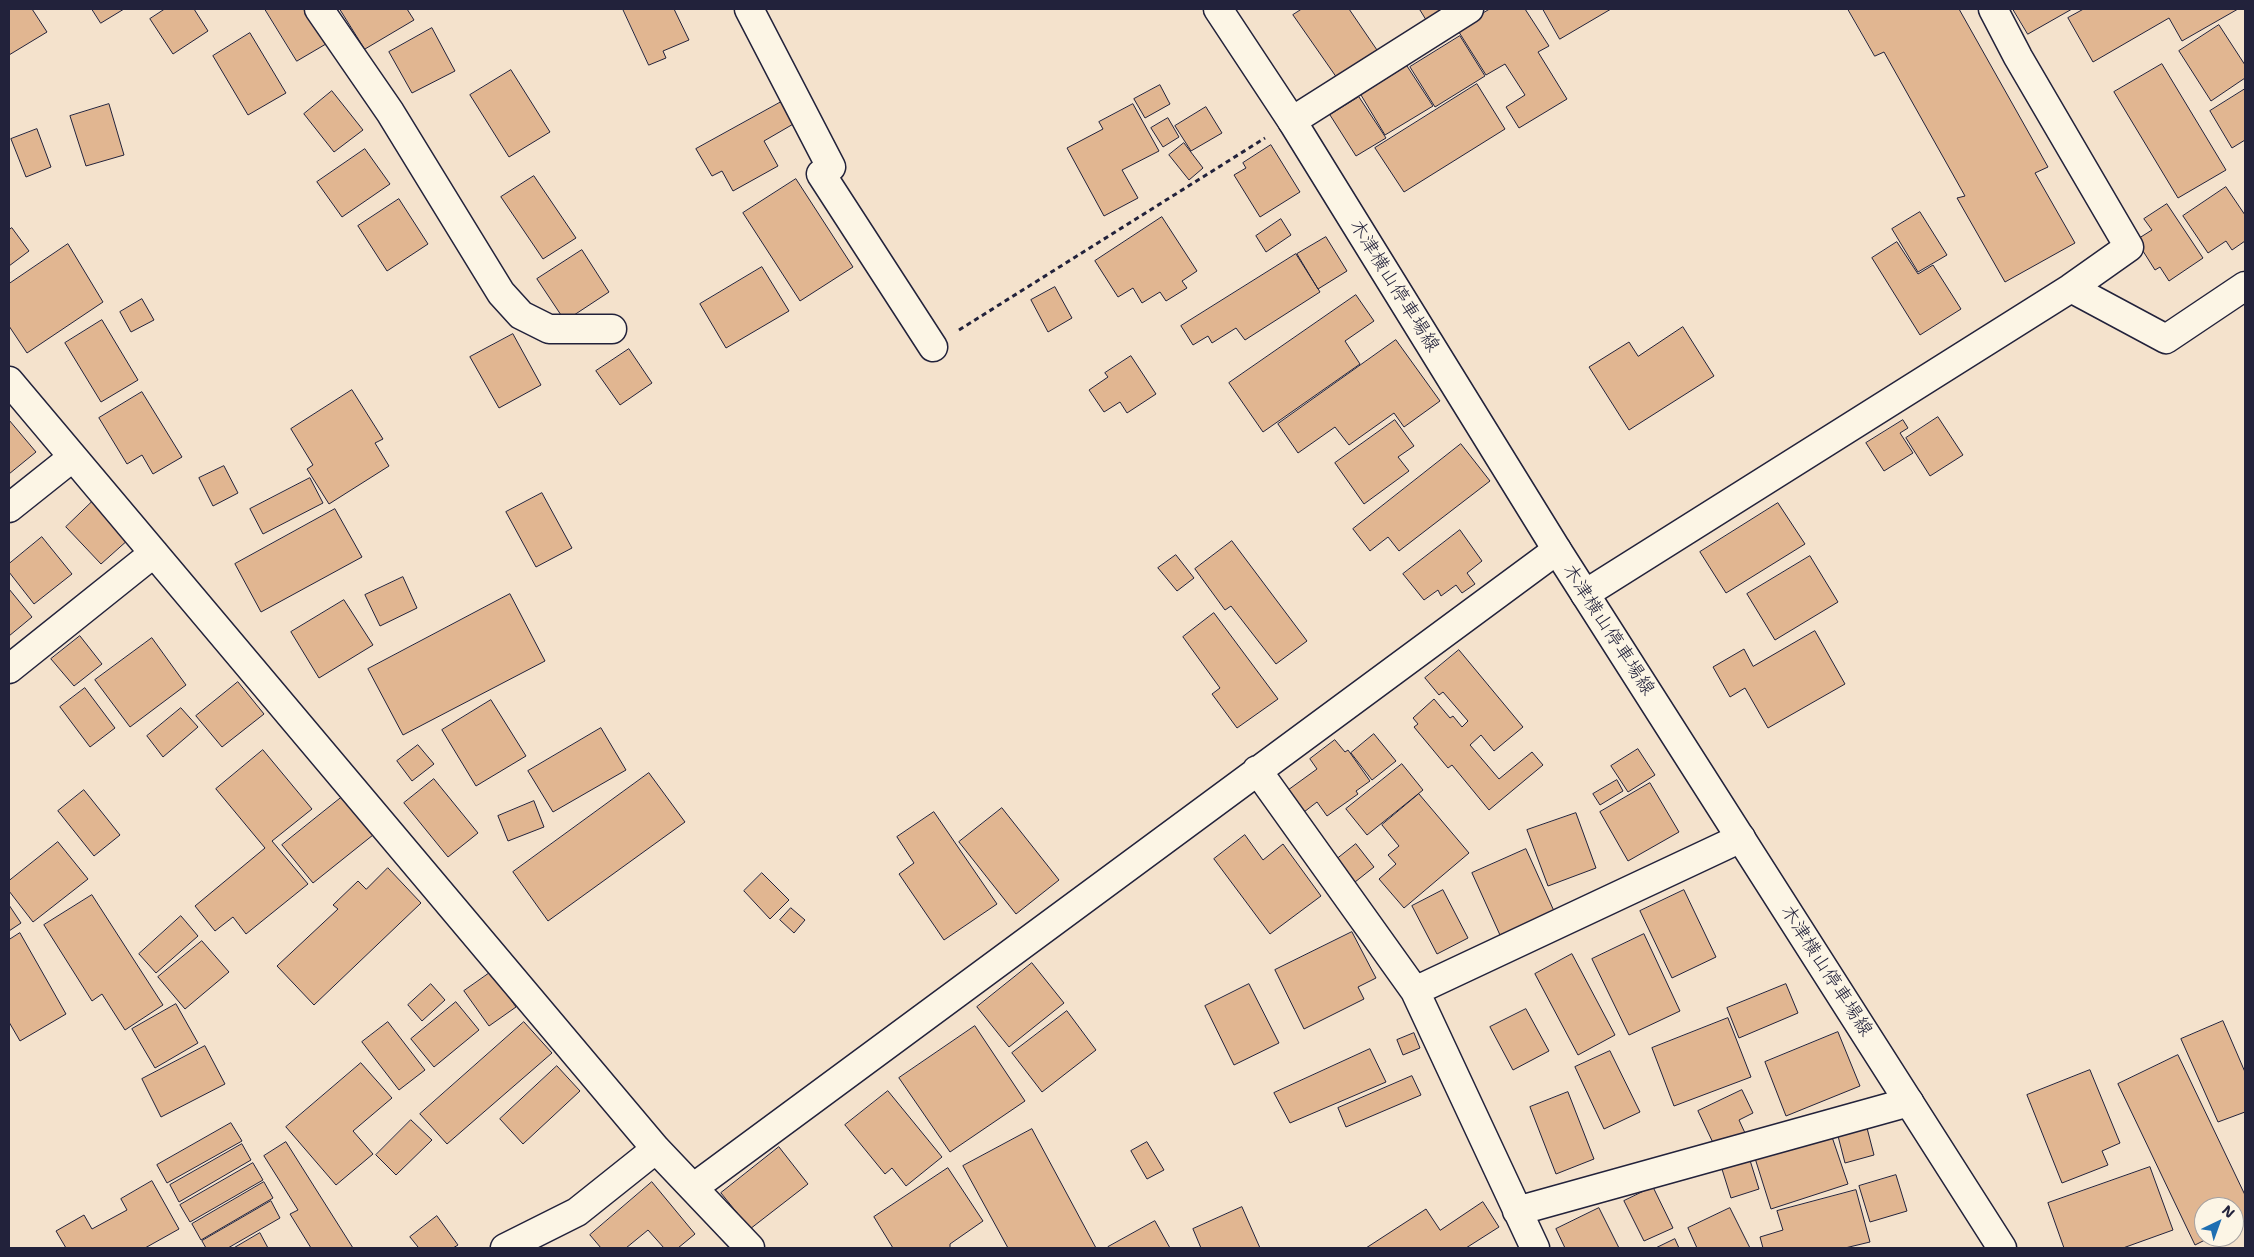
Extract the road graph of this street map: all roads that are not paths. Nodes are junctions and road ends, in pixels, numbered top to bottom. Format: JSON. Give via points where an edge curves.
{"nodes":[{"id":1,"x":319,"y":9,"type":"edge"},
{"id":2,"x":749,"y":9,"type":"edge"},
{"id":3,"x":1218,"y":9,"type":"edge"},
{"id":4,"x":1469,"y":9,"type":"edge"},
{"id":5,"x":1993,"y":9,"type":"edge"},
{"id":6,"x":1292,"y":121,"type":"junction"},
{"id":7,"x":2245,"y":286,"type":"edge"},
{"id":8,"x":2071,"y":288,"type":"junction"},
{"id":9,"x":612,"y":329,"type":"dead end"},
{"id":10,"x":933,"y":347,"type":"road end"},
{"id":11,"x":9,"y":381,"type":"edge"},
{"id":12,"x":73,"y":457,"type":"junction"},
{"id":13,"x":9,"y":508,"type":"edge"},
{"id":14,"x":1557,"y":550,"type":"junction"},
{"id":15,"x":154,"y":553,"type":"junction"},
{"id":16,"x":1585,"y":594,"type":"junction"},
{"id":17,"x":9,"y":669,"type":"edge"},
{"id":18,"x":1257,"y":770,"type":"junction"},
{"id":19,"x":1741,"y":838,"type":"junction"},
{"id":20,"x":1415,"y":991,"type":"junction"},
{"id":21,"x":1910,"y":1102,"type":"junction"},
{"id":22,"x":656,"y":1149,"type":"junction"},
{"id":23,"x":693,"y":1188,"type":"junction"},
{"id":24,"x":1517,"y":1211,"type":"junction"},
{"id":25,"x":537,"y":1241,"type":"edge"},
{"id":26,"x":505,"y":1248,"type":"edge"},
{"id":27,"x":750,"y":1248,"type":"edge"},
{"id":28,"x":1535,"y":1248,"type":"edge"},
{"id":29,"x":2002,"y":1248,"type":"edge"}],
"edges":[{"from":1,"to":9,"type":"street","via":[[390,112],[501,293],[522,315],[549,328]]},
{"from":2,"to":10,"type":"street","via":[[831,167],[821,174]]},
{"from":3,"to":6,"type":"street","name":"木津横山停車場線"},
{"from":4,"to":6,"type":"street"},
{"from":5,"to":8,"type":"street","via":[[2129,247]]},
{"from":6,"to":14,"type":"street","name":"木津横山停車場線"},
{"from":7,"to":8,"type":"street","via":[[2166,339]]},
{"from":8,"to":16,"type":"street"},
{"from":11,"to":12,"type":"street"},
{"from":12,"to":13,"type":"street"},
{"from":12,"to":15,"type":"street"},
{"from":14,"to":16,"type":"street","name":"木津横山停車場線"},
{"from":14,"to":18,"type":"street"},
{"from":15,"to":17,"type":"street"},
{"from":15,"to":22,"type":"street"},
{"from":16,"to":19,"type":"street","name":"木津横山停車場線"},
{"from":18,"to":20,"type":"street"},
{"from":18,"to":23,"type":"street"},
{"from":19,"to":20,"type":"street"},
{"from":19,"to":21,"type":"street","name":"木津横山停車場線"},
{"from":20,"to":24,"type":"street"},
{"from":21,"to":24,"type":"street"},
{"from":21,"to":29,"type":"street","name":"木津横山停車場線"},
{"from":22,"to":23,"type":"street"},
{"from":22,"to":25,"type":"street"},
{"from":23,"to":27,"type":"street"},
{"from":24,"to":28,"type":"street"},
{"from":25,"to":26,"type":"street"}]}
